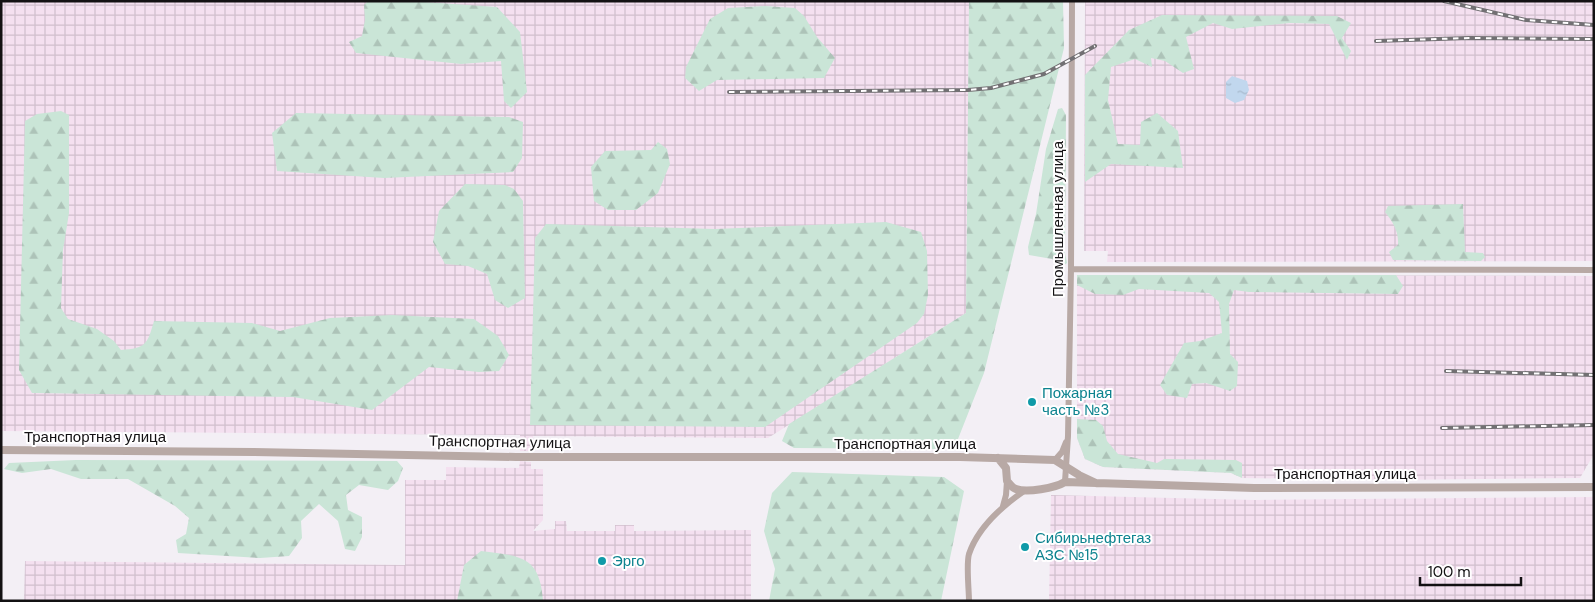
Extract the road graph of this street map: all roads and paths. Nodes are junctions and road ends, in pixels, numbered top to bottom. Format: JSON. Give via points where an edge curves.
{"nodes":[{"id":1,"x":1072,"y":1,"type":"edge"},
{"id":2,"x":1071,"y":269,"type":"junction"},
{"id":3,"x":1594,"y":270,"type":"edge"},
{"id":4,"x":1068,"y":436,"type":"junction"},
{"id":5,"x":1,"y":450,"type":"edge"},
{"id":6,"x":998,"y":458,"type":"junction"},
{"id":7,"x":1015,"y":459,"type":"junction"},
{"id":8,"x":1055,"y":460,"type":"junction"},
{"id":9,"x":1066,"y":467,"type":"junction"},
{"id":10,"x":1006,"y":468,"type":"junction"},
{"id":11,"x":1007,"y":481,"type":"junction"},
{"id":12,"x":1065,"y":482,"type":"junction"},
{"id":13,"x":1096,"y":483,"type":"junction"},
{"id":14,"x":1594,"y":487,"type":"edge"},
{"id":15,"x":1024,"y":491,"type":"junction"},
{"id":16,"x":1003,"y":506,"type":"junction"},
{"id":17,"x":969,"y":601,"type":"edge"}],
"edges":[{"from":1,"to":2,"type":"street","name":"Промышленная улица"},
{"from":2,"to":3,"type":"street"},
{"from":2,"to":4,"type":"street","name":"Промышленная улица"},
{"from":4,"to":8,"type":"street"},
{"from":4,"to":9,"type":"street","name":"Промышленная улица"},
{"from":5,"to":6,"type":"street","name":"Транспортная улица"},
{"from":6,"to":7,"type":"street","name":"Транспортная улица"},
{"from":6,"to":10,"type":"street"},
{"from":7,"to":8,"type":"street","name":"Транспортная улица"},
{"from":7,"to":10,"type":"street"},
{"from":8,"to":9,"type":"street"},
{"from":9,"to":12,"type":"street","name":"Промышленная улица"},
{"from":9,"to":13,"type":"street"},
{"from":10,"to":11,"type":"street"},
{"from":11,"to":15,"type":"street"},
{"from":11,"to":16,"type":"street"},
{"from":12,"to":13,"type":"street","name":"Транспортная улица"},
{"from":12,"to":15,"type":"street","name":"Транспортная улица"},
{"from":13,"to":14,"type":"street","name":"Транспортная улица","via":[[1254,488]]},
{"from":15,"to":16,"type":"street"},
{"from":16,"to":17,"type":"street","via":[[984,527],[968,555]]}]}
